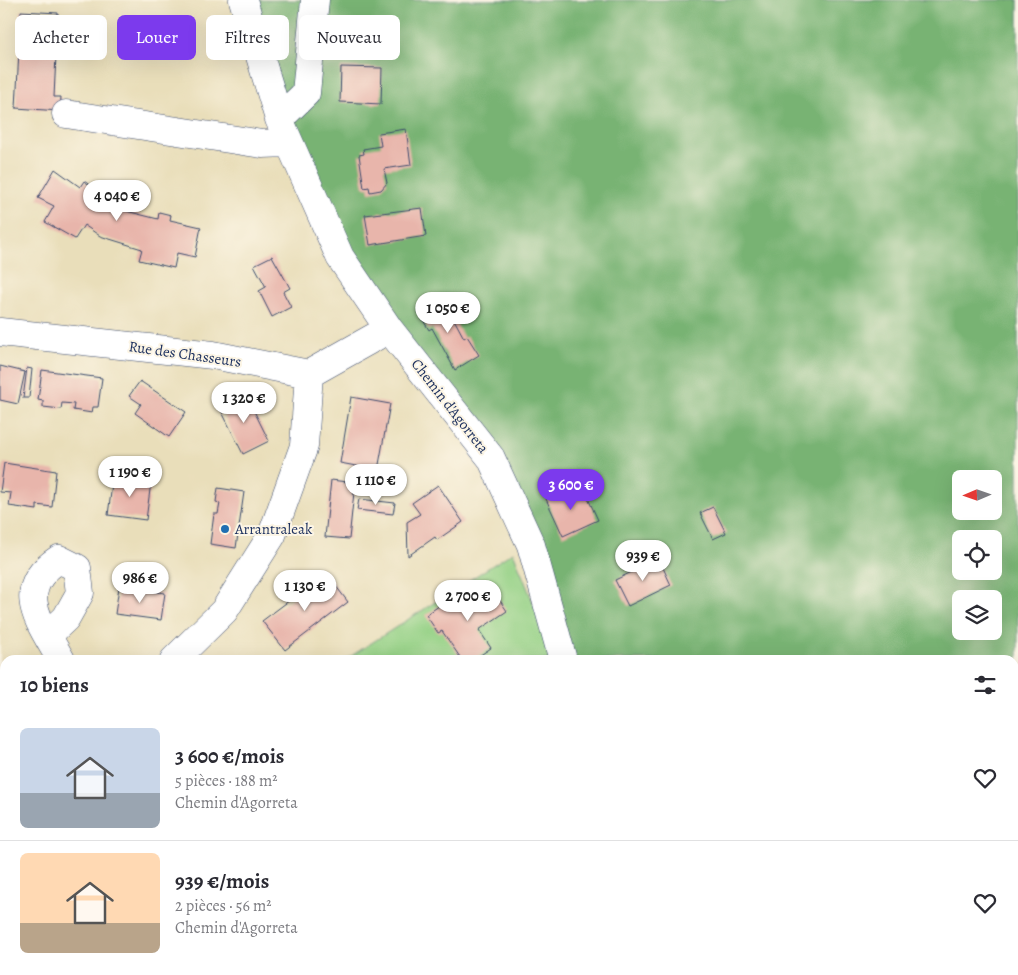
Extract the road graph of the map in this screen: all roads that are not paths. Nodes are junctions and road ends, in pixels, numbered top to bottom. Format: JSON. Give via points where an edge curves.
{"nodes":[{"id":1,"x":243,"y":0,"type":"edge"},
{"id":2,"x":315,"y":0,"type":"edge"},
{"id":3,"x":66,"y":114,"type":"dead end"},
{"id":4,"x":284,"y":131,"type":"junction"},
{"id":5,"x":389,"y":329,"type":"junction"},
{"id":6,"x":0,"y":332,"type":"edge"},
{"id":7,"x":309,"y":374,"type":"junction"},
{"id":8,"x":48,"y":635,"type":"dead end"},
{"id":9,"x":58,"y":655,"type":"edge"},
{"id":10,"x":179,"y":655,"type":"edge"},
{"id":11,"x":562,"y":655,"type":"edge"}],
"edges":[{"from":1,"to":4,"type":"street","name":"Chemin d'Agorreta"},
{"from":2,"to":4,"type":"street","via":[[306,93]]},
{"from":3,"to":4,"type":"street","via":[[262,144]]},
{"from":4,"to":5,"type":"street","name":"Chemin d'Agorreta","via":[[340,256]]},
{"from":5,"to":7,"type":"street"},
{"from":5,"to":11,"type":"street","name":"Chemin d'Agorreta","via":[[491,458],[531,545]]},
{"from":6,"to":7,"type":"street","name":"Rue des Chasseurs","via":[[212,355]]},
{"from":7,"to":10,"type":"street","via":[[304,446],[272,535],[224,611]]},
{"from":8,"to":9,"type":"street"}]}
